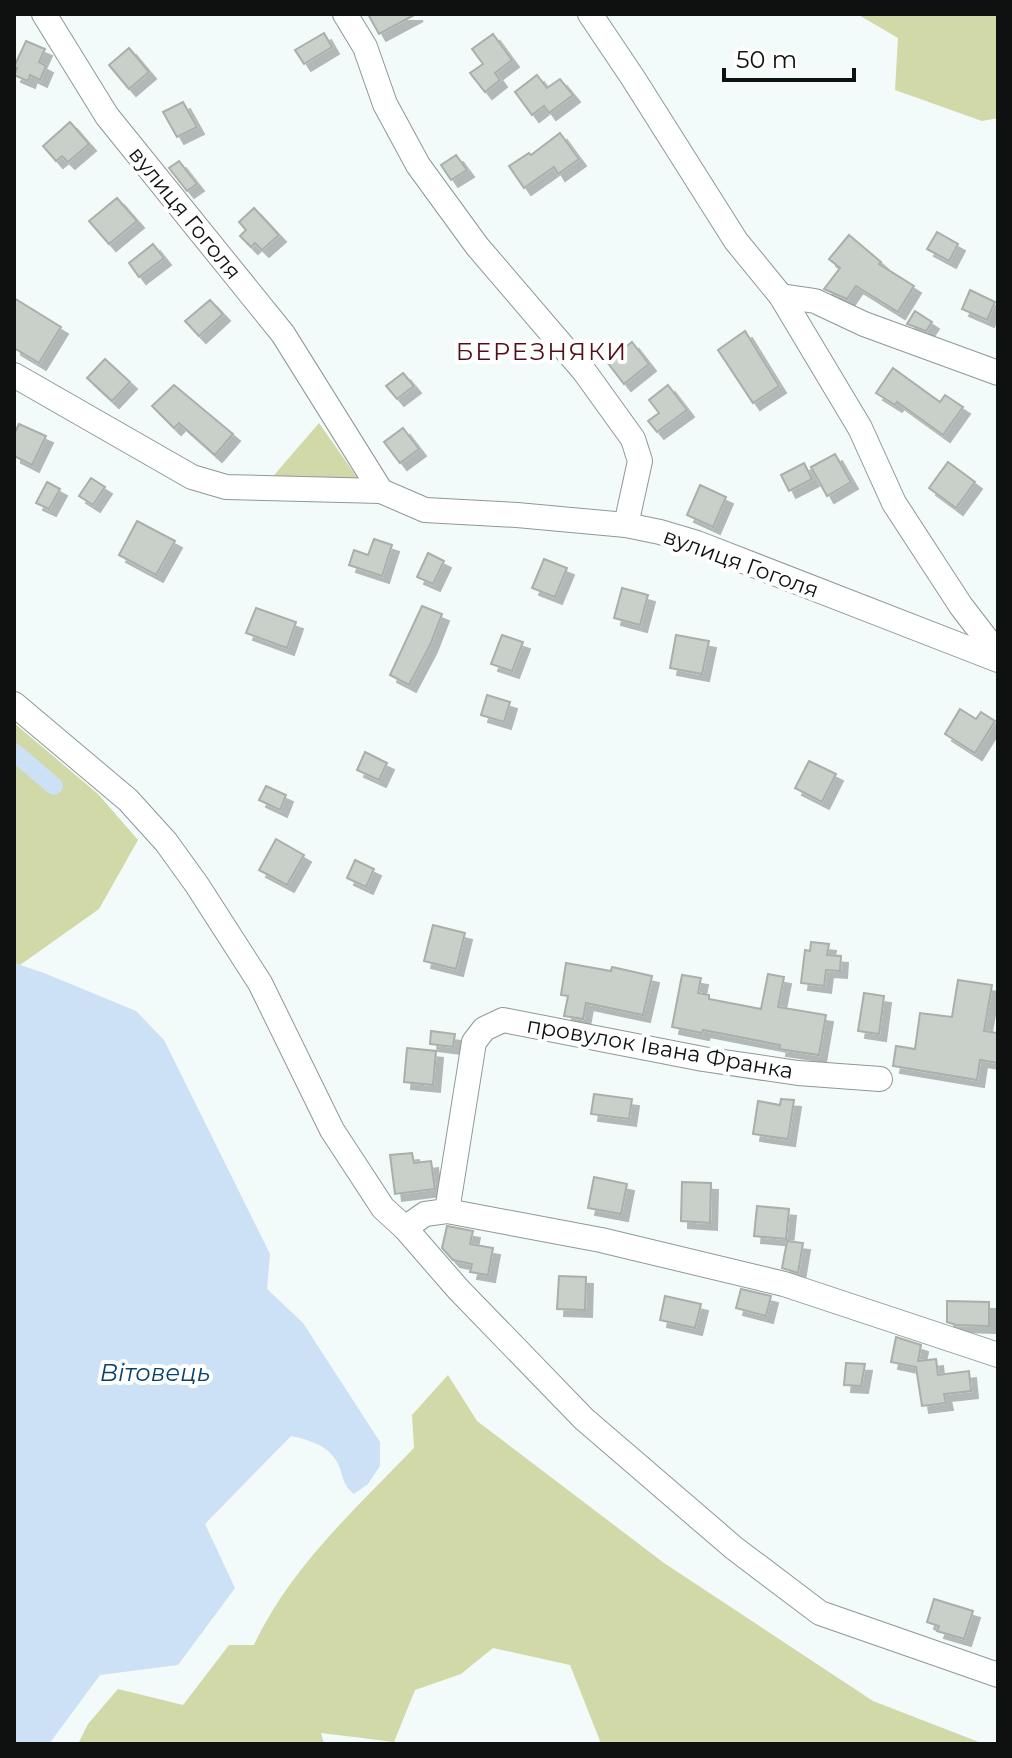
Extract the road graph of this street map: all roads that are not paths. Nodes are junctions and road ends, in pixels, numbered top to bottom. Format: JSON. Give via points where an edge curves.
{"nodes":[{"id":1,"x":44,"y":14,"type":"edge"},
{"id":2,"x":345,"y":14,"type":"edge"},
{"id":3,"x":590,"y":14,"type":"edge"},
{"id":4,"x":781,"y":296,"type":"junction"},
{"id":5,"x":998,"y":373,"type":"edge"},
{"id":6,"x":14,"y":375,"type":"edge"},
{"id":7,"x":381,"y":491,"type":"junction"},
{"id":8,"x":626,"y":525,"type":"junction"},
{"id":9,"x":998,"y":657,"type":"edge"},
{"id":10,"x":14,"y":704,"type":"edge"},
{"id":11,"x":880,"y":1079,"type":"dead end"},
{"id":12,"x":447,"y":1211,"type":"junction"},
{"id":13,"x":405,"y":1228,"type":"junction"},
{"id":14,"x":998,"y":1355,"type":"edge"},
{"id":15,"x":998,"y":1675,"type":"edge"}],
"edges":[{"from":1,"to":7,"type":"street","name":"вулиця Гоголя","via":[[107,116],[283,334]]},
{"from":2,"to":8,"type":"street","via":[[418,165],[633,439],[640,461]]},
{"from":3,"to":4,"type":"street","via":[[736,241]]},
{"from":4,"to":5,"type":"street","via":[[815,301]]},
{"from":4,"to":9,"type":"street","via":[[860,428],[894,503]]},
{"from":6,"to":7,"type":"street","name":"вулиця Гоголя","via":[[192,477],[226,487]]},
{"from":7,"to":8,"type":"street","name":"вулиця Гоголя","via":[[425,510]]},
{"from":8,"to":9,"type":"street","name":"вулиця Гоголя","via":[[697,543]]},
{"from":10,"to":13,"type":"street","via":[[128,800],[166,842],[260,983],[332,1130],[383,1208]]},
{"from":11,"to":12,"type":"street","name":"провулок Івана Франка","via":[[703,1059],[503,1020],[484,1029],[474,1042]]},
{"from":12,"to":13,"type":"street","via":[[425,1214]]},
{"from":12,"to":14,"type":"street","via":[[601,1240],[784,1284]]},
{"from":13,"to":15,"type":"street","via":[[584,1419],[734,1548],[820,1613]]}]}
